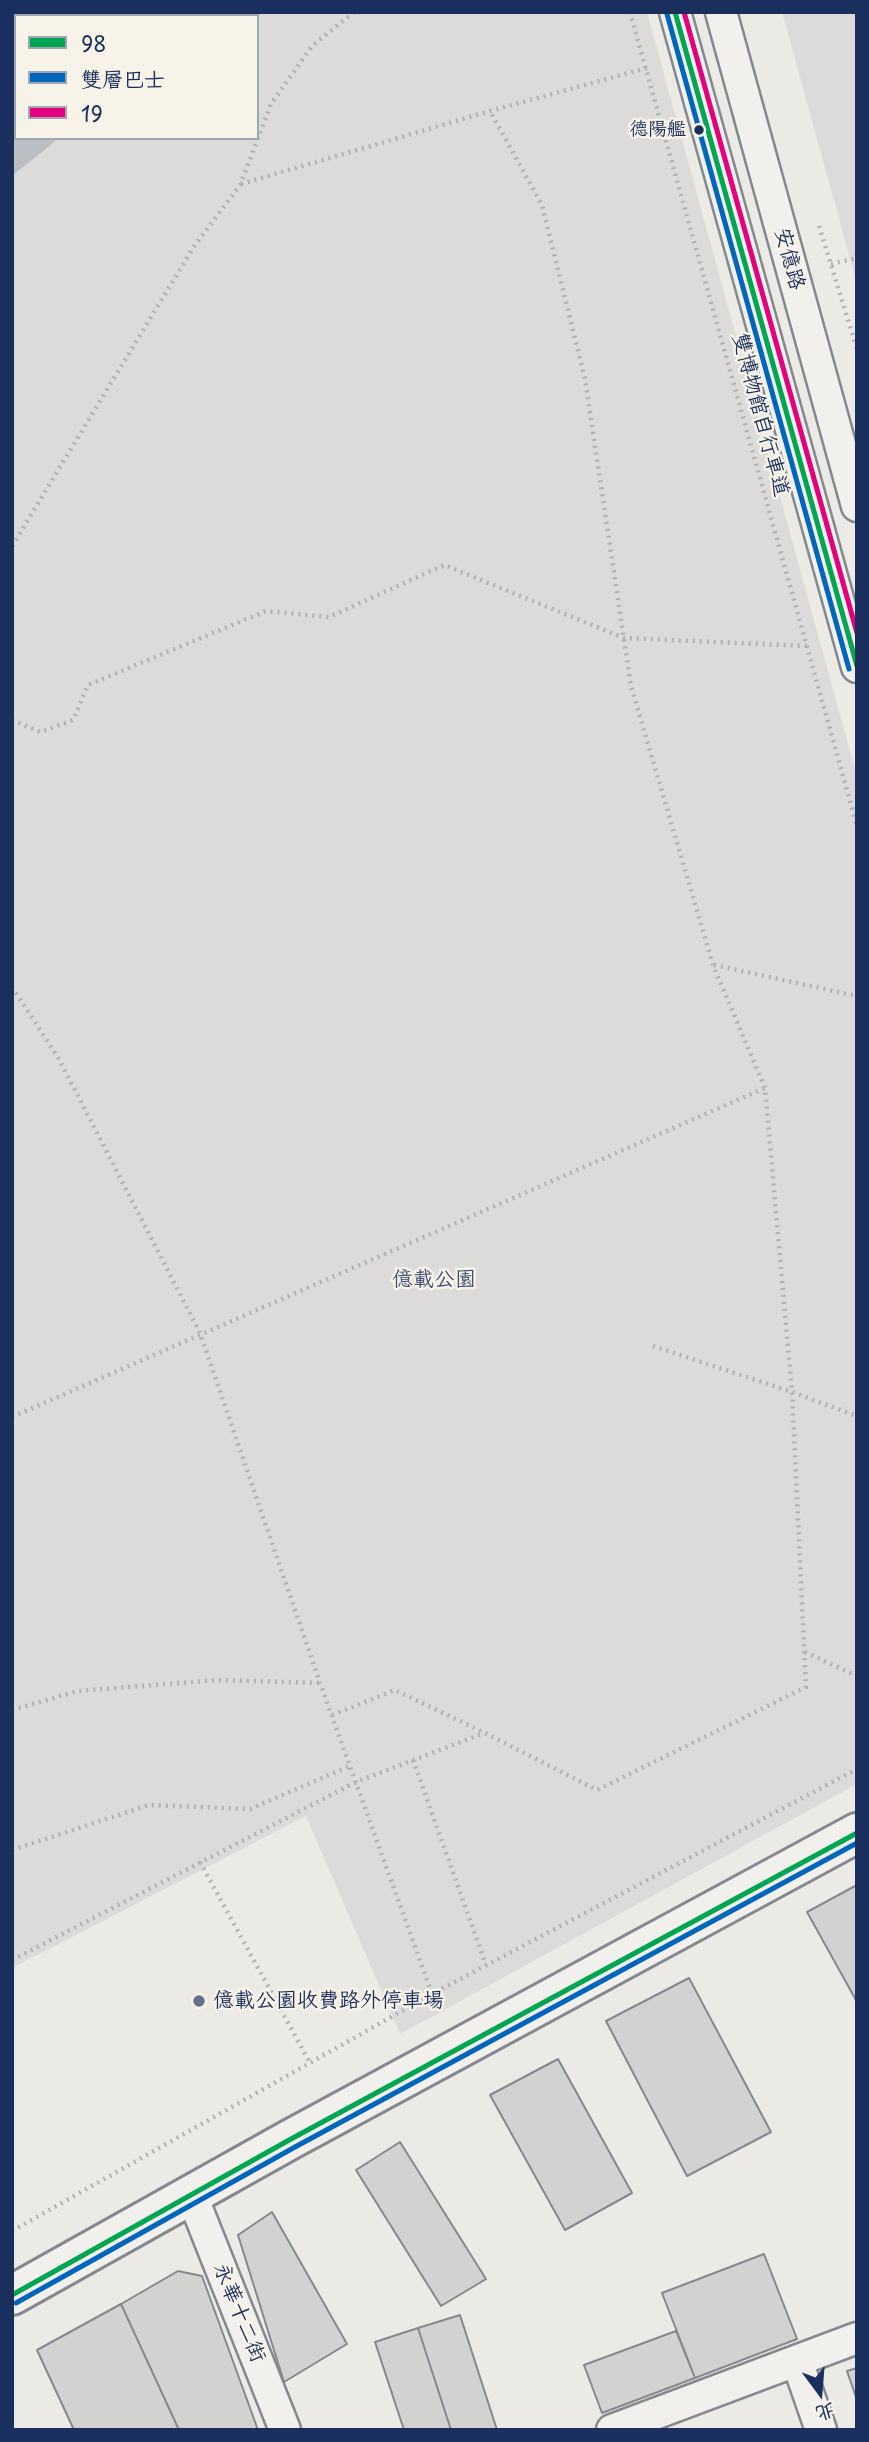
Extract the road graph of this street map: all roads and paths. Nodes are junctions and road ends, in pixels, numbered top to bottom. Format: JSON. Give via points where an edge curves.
{"nodes":[{"id":1,"x":354,"y":12,"type":"edge"},
{"id":2,"x":630,"y":12,"type":"edge"},
{"id":3,"x":675,"y":12,"type":"edge"},
{"id":4,"x":721,"y":12,"type":"edge"},
{"id":5,"x":647,"y":68,"type":"junction"},
{"id":6,"x":490,"y":111,"type":"junction"},
{"id":7,"x":259,"y":135,"type":"edge"},
{"id":8,"x":257,"y":140,"type":"edge"},
{"id":9,"x":240,"y":185,"type":"junction"},
{"id":10,"x":857,"y":258,"type":"edge"},
{"id":11,"x":831,"y":264,"type":"dead end"},
{"id":12,"x":857,"y":506,"type":"edge"},
{"id":13,"x":12,"y":546,"type":"edge"},
{"id":14,"x":624,"y":638,"type":"junction"},
{"id":15,"x":808,"y":646,"type":"junction"},
{"id":16,"x":857,"y":667,"type":"edge"},
{"id":17,"x":12,"y":720,"type":"edge"},
{"id":18,"x":857,"y":826,"type":"edge"},
{"id":19,"x":713,"y":965,"type":"junction"},
{"id":20,"x":12,"y":987,"type":"edge"},
{"id":21,"x":857,"y":996,"type":"edge"},
{"id":22,"x":765,"y":1088,"type":"junction"},
{"id":23,"x":200,"y":1333,"type":"junction"},
{"id":24,"x":653,"y":1346,"type":"dead end"},
{"id":25,"x":792,"y":1392,"type":"junction"},
{"id":26,"x":857,"y":1416,"type":"edge"},
{"id":27,"x":12,"y":1417,"type":"edge"},
{"id":28,"x":805,"y":1651,"type":"junction"},
{"id":29,"x":857,"y":1676,"type":"edge"},
{"id":30,"x":320,"y":1683,"type":"junction"},
{"id":31,"x":12,"y":1710,"type":"edge"},
{"id":32,"x":332,"y":1715,"type":"junction"},
{"id":33,"x":485,"y":1733,"type":"junction"},
{"id":34,"x":413,"y":1760,"type":"junction"},
{"id":35,"x":350,"y":1766,"type":"junction"},
{"id":36,"x":857,"y":1769,"type":"edge"},
{"id":37,"x":356,"y":1782,"type":"junction"},
{"id":38,"x":857,"y":1833,"type":"edge"},
{"id":39,"x":12,"y":1850,"type":"edge"},
{"id":40,"x":200,"y":1862,"type":"junction"},
{"id":41,"x":12,"y":1959,"type":"edge"},
{"id":42,"x":486,"y":1965,"type":"junction"},
{"id":43,"x":432,"y":1994,"type":"junction"},
{"id":44,"x":310,"y":2063,"type":"junction"},
{"id":45,"x":192,"y":2196,"type":"junction"},
{"id":46,"x":12,"y":2231,"type":"edge"},
{"id":47,"x":12,"y":2295,"type":"edge"},
{"id":48,"x":857,"y":2338,"type":"edge"},
{"id":49,"x":797,"y":2361,"type":"junction"},
{"id":50,"x":285,"y":2430,"type":"edge"},
{"id":51,"x":612,"y":2430,"type":"edge"},
{"id":52,"x":821,"y":2430,"type":"edge"}],
"edges":[{"from":1,"to":7,"type":"path","via":[[312,46],[271,104]]},
{"from":2,"to":5,"type":"path","name":"雙博物館自行車道"},
{"from":3,"to":16,"type":"street","name":"安億路"},
{"from":4,"to":12,"type":"street","name":"安億路"},
{"from":5,"to":6,"type":"path"},
{"from":5,"to":15,"type":"path","name":"雙博物館自行車道"},
{"from":6,"to":9,"type":"path"},
{"from":6,"to":14,"type":"path","via":[[542,205],[585,379]]},
{"from":8,"to":9,"type":"path"},
{"from":9,"to":13,"type":"path","via":[[193,248]]},
{"from":10,"to":11,"type":"path"},
{"from":14,"to":15,"type":"path"},
{"from":14,"to":17,"type":"path","via":[[444,565],[330,617],[266,611],[88,685],[73,720],[40,732]]},
{"from":14,"to":19,"type":"path","via":[[631,686]]},
{"from":15,"to":18,"type":"path","name":"雙博物館自行車道"},
{"from":19,"to":21,"type":"path"},
{"from":19,"to":22,"type":"path"},
{"from":20,"to":23,"type":"path","via":[[59,1059]]},
{"from":22,"to":23,"type":"path"},
{"from":22,"to":25,"type":"path"},
{"from":23,"to":27,"type":"path"},
{"from":23,"to":30,"type":"path"},
{"from":24,"to":25,"type":"path"},
{"from":25,"to":26,"type":"path"},
{"from":25,"to":28,"type":"path"},
{"from":28,"to":29,"type":"path"},
{"from":28,"to":33,"type":"path","via":[[806,1687],[597,1790]]},
{"from":30,"to":31,"type":"path","via":[[218,1680],[78,1691]]},
{"from":30,"to":32,"type":"path"},
{"from":32,"to":33,"type":"path","via":[[395,1690]]},
{"from":32,"to":35,"type":"path"},
{"from":33,"to":34,"type":"path"},
{"from":34,"to":37,"type":"path"},
{"from":34,"to":42,"type":"path"},
{"from":35,"to":37,"type":"path"},
{"from":35,"to":39,"type":"path","via":[[250,1809],[149,1805]]},
{"from":36,"to":42,"type":"path"},
{"from":37,"to":40,"type":"path"},
{"from":37,"to":43,"type":"path"},
{"from":38,"to":45,"type":"street"},
{"from":40,"to":41,"type":"path"},
{"from":40,"to":44,"type":"path"},
{"from":42,"to":43,"type":"path"},
{"from":43,"to":44,"type":"path"},
{"from":44,"to":46,"type":"path"},
{"from":45,"to":47,"type":"street"},
{"from":45,"to":50,"type":"street","name":"永華十二街"},
{"from":48,"to":49,"type":"street"},
{"from":49,"to":51,"type":"street"},
{"from":49,"to":52,"type":"street"}]}
